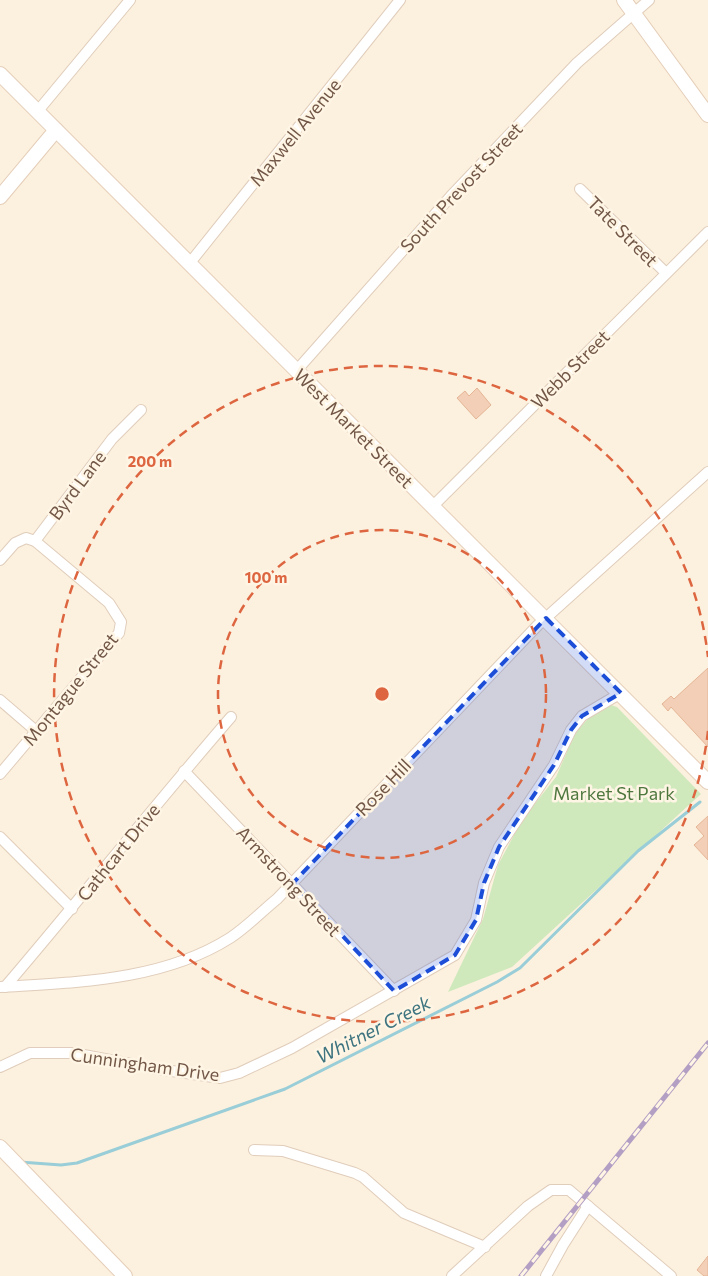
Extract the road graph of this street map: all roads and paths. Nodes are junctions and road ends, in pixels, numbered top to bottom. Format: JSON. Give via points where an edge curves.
{"nodes":[{"id":1,"x":130,"y":0,"type":"edge"},
{"id":2,"x":400,"y":0,"type":"edge"},
{"id":3,"x":624,"y":0,"type":"edge"},
{"id":4,"x":649,"y":0,"type":"edge"},
{"id":5,"x":634,"y":14,"type":"junction"},
{"id":6,"x":0,"y":74,"type":"edge"},
{"id":7,"x":37,"y":112,"type":"junction"},
{"id":8,"x":708,"y":115,"type":"edge"},
{"id":9,"x":56,"y":130,"type":"junction"},
{"id":10,"x":580,"y":189,"type":"dead end"},
{"id":11,"x":0,"y":197,"type":"edge"},
{"id":12,"x":708,"y":232,"type":"edge"},
{"id":13,"x":189,"y":264,"type":"junction"},
{"id":14,"x":666,"y":273,"type":"junction"},
{"id":15,"x":297,"y":370,"type":"junction"},
{"id":16,"x":141,"y":410,"type":"dead end"},
{"id":17,"x":708,"y":472,"type":"edge"},
{"id":18,"x":433,"y":506,"type":"junction"},
{"id":19,"x":35,"y":540,"type":"junction"},
{"id":20,"x":0,"y":560,"type":"edge"},
{"id":21,"x":546,"y":618,"type":"junction"},
{"id":22,"x":620,"y":693,"type":"junction"},
{"id":23,"x":0,"y":700,"type":"edge"},
{"id":24,"x":231,"y":717,"type":"dead end"},
{"id":25,"x":36,"y":731,"type":"junction"},
{"id":26,"x":184,"y":772,"type":"junction"},
{"id":27,"x":0,"y":774,"type":"edge"},
{"id":28,"x":708,"y":782,"type":"edge"},
{"id":29,"x":0,"y":837,"type":"edge"},
{"id":30,"x":292,"y":883,"type":"junction"},
{"id":31,"x":72,"y":909,"type":"junction"},
{"id":32,"x":2,"y":987,"type":"edge"},
{"id":33,"x":394,"y":991,"type":"junction"},
{"id":34,"x":0,"y":1067,"type":"edge"},
{"id":35,"x":1,"y":1148,"type":"edge"},
{"id":36,"x":254,"y":1150,"type":"dead end"},
{"id":37,"x":588,"y":1206,"type":"junction"},
{"id":38,"x":484,"y":1247,"type":"junction"},
{"id":39,"x":125,"y":1276,"type":"edge"},
{"id":40,"x":452,"y":1276,"type":"edge"},
{"id":41,"x":546,"y":1276,"type":"edge"},
{"id":42,"x":671,"y":1276,"type":"edge"}],
"edges":[{"from":1,"to":7,"type":"street"},
{"from":2,"to":13,"type":"street","name":"Maxwell Avenue"},
{"from":3,"to":5,"type":"street"},
{"from":4,"to":5,"type":"street","name":"South Prevost Street"},
{"from":5,"to":8,"type":"street"},
{"from":5,"to":15,"type":"street","name":"South Prevost Street","via":[[576,64],[450,196]]},
{"from":6,"to":7,"type":"street","name":"West Market Street"},
{"from":7,"to":9,"type":"street","name":"West Market Street"},
{"from":9,"to":11,"type":"street"},
{"from":9,"to":13,"type":"street","name":"West Market Street"},
{"from":10,"to":14,"type":"street","name":"Tate Street"},
{"from":12,"to":14,"type":"street","name":"Webb Street"},
{"from":13,"to":15,"type":"street","name":"West Market Street"},
{"from":14,"to":18,"type":"street","name":"Webb Street"},
{"from":15,"to":18,"type":"street","name":"West Market Street"},
{"from":16,"to":19,"type":"street","name":"Byrd Lane","via":[[112,438]]},
{"from":17,"to":21,"type":"street","name":"Rose Hill"},
{"from":18,"to":21,"type":"street","name":"West Market Street"},
{"from":19,"to":20,"type":"street","via":[[26,538],[14,543]]},
{"from":19,"to":25,"type":"street","name":"Montague Street","via":[[109,603],[121,622],[119,633]]},
{"from":21,"to":22,"type":"street","name":"West Market Street"},
{"from":21,"to":30,"type":"street","name":"Rose Hill"},
{"from":22,"to":28,"type":"street","name":"West Market Street"},
{"from":22,"to":33,"type":"street","name":"Cunningham Drive","via":[[582,716],[571,730],[554,765],[499,847],[484,883],[476,920],[455,955]]},
{"from":23,"to":25,"type":"street"},
{"from":24,"to":26,"type":"street","name":"Cathcart Drive"},
{"from":25,"to":27,"type":"street","name":"Montague Street"},
{"from":26,"to":30,"type":"street","name":"Armstrong Street"},
{"from":26,"to":31,"type":"street","name":"Cathcart Drive"},
{"from":29,"to":31,"type":"street"},
{"from":30,"to":32,"type":"street","name":"Rose Hill","via":[[230,937],[162,968],[123,976]]},
{"from":30,"to":33,"type":"street","name":"Armstrong Street"},
{"from":31,"to":32,"type":"street","name":"Cathcart Drive"},
{"from":33,"to":34,"type":"street","name":"Cunningham Drive","via":[[292,1048],[239,1074],[220,1078],[73,1053],[30,1053]]},
{"from":35,"to":39,"type":"street"},
{"from":36,"to":38,"type":"street","via":[[283,1151],[355,1173],[404,1213]]},
{"from":37,"to":38,"type":"street","via":[[569,1190],[551,1190],[528,1206]]},
{"from":37,"to":41,"type":"street"},
{"from":37,"to":42,"type":"street"},
{"from":38,"to":40,"type":"street"}]}
